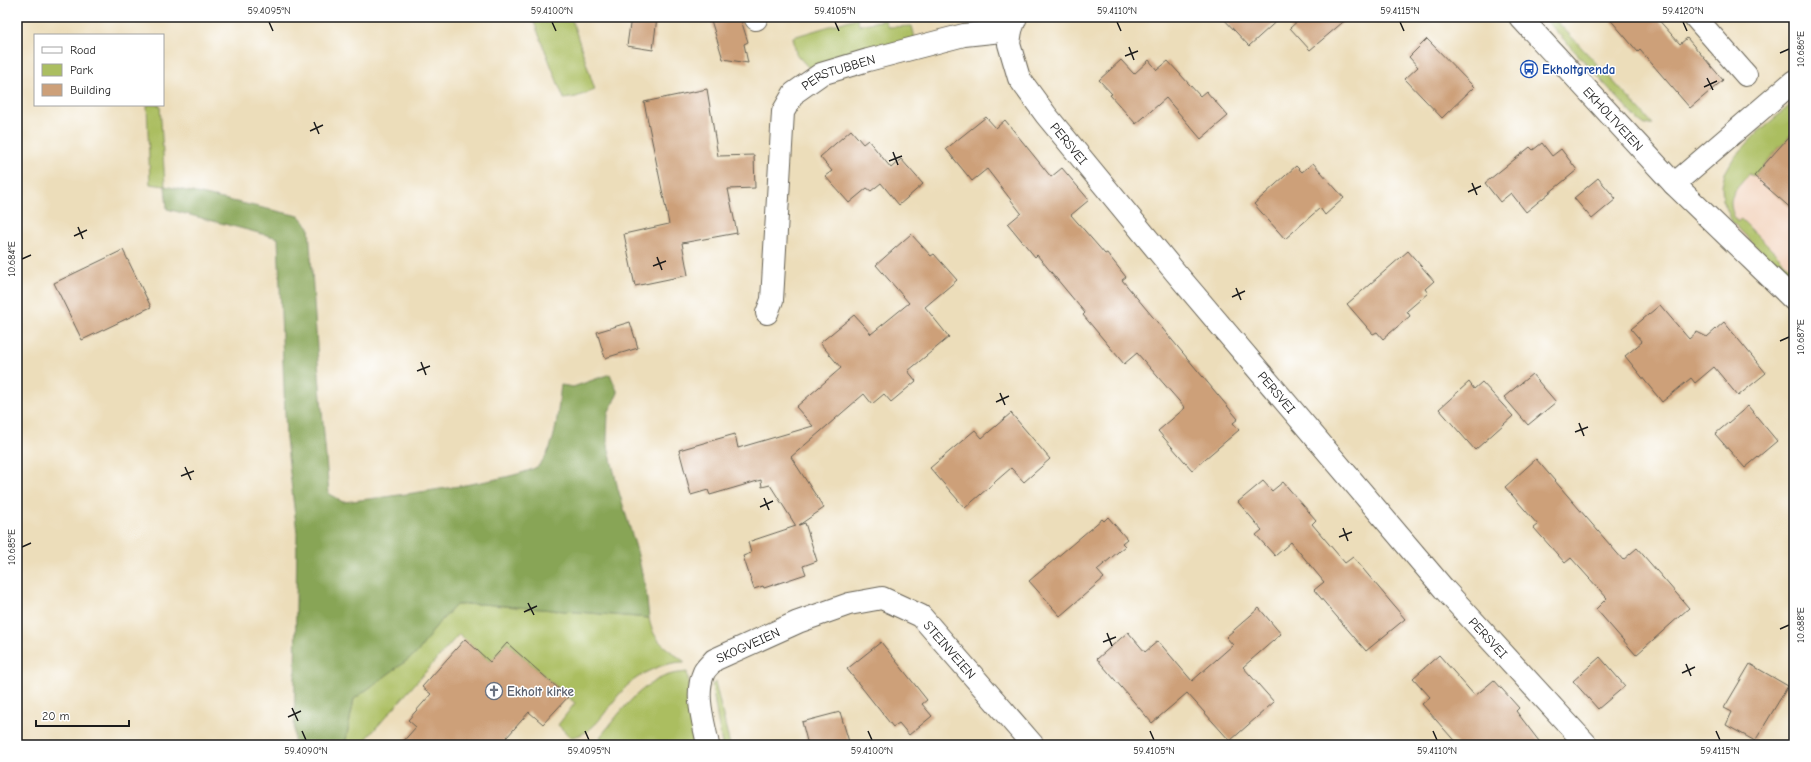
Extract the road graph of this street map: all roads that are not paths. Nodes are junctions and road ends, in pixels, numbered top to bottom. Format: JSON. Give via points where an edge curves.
{"nodes":[{"id":1,"x":1520,"y":17,"type":"edge"},
{"id":2,"x":1696,"y":17,"type":"edge"},
{"id":3,"x":1014,"y":24,"type":"edge"},
{"id":4,"x":1746,"y":75,"type":"dead end"},
{"id":5,"x":1794,"y":81,"type":"edge"},
{"id":6,"x":1674,"y":184,"type":"junction"},
{"id":7,"x":1794,"y":300,"type":"edge"},
{"id":8,"x":767,"y":313,"type":"dead end"},
{"id":9,"x":798,"y":622,"type":"joint"},
{"id":10,"x":708,"y":745,"type":"edge"},
{"id":11,"x":1033,"y":745,"type":"edge"},
{"id":12,"x":1587,"y":745,"type":"edge"}],
"edges":[{"from":1,"to":6,"type":"street","name":"EKHOLTVEIEN"},
{"from":2,"to":4,"type":"street"},
{"from":3,"to":8,"type":"street","name":"PERSTUBBEN","via":[[821,74],[794,93],[783,112],[772,300]]},
{"from":3,"to":12,"type":"street","name":"PERSVEI","via":[[1009,44],[1019,78],[1046,115],[1171,267],[1444,589]]},
{"from":5,"to":6,"type":"street"},
{"from":6,"to":7,"type":"street","name":"EKHOLTVEIEN"},
{"from":9,"to":10,"type":"street","name":"SKOGVEIEN","via":[[714,660],[704,671],[700,684],[701,708]]},
{"from":9,"to":11,"type":"street","name":"STEINVEIEN","via":[[849,604],[882,598],[921,616]]}]}
